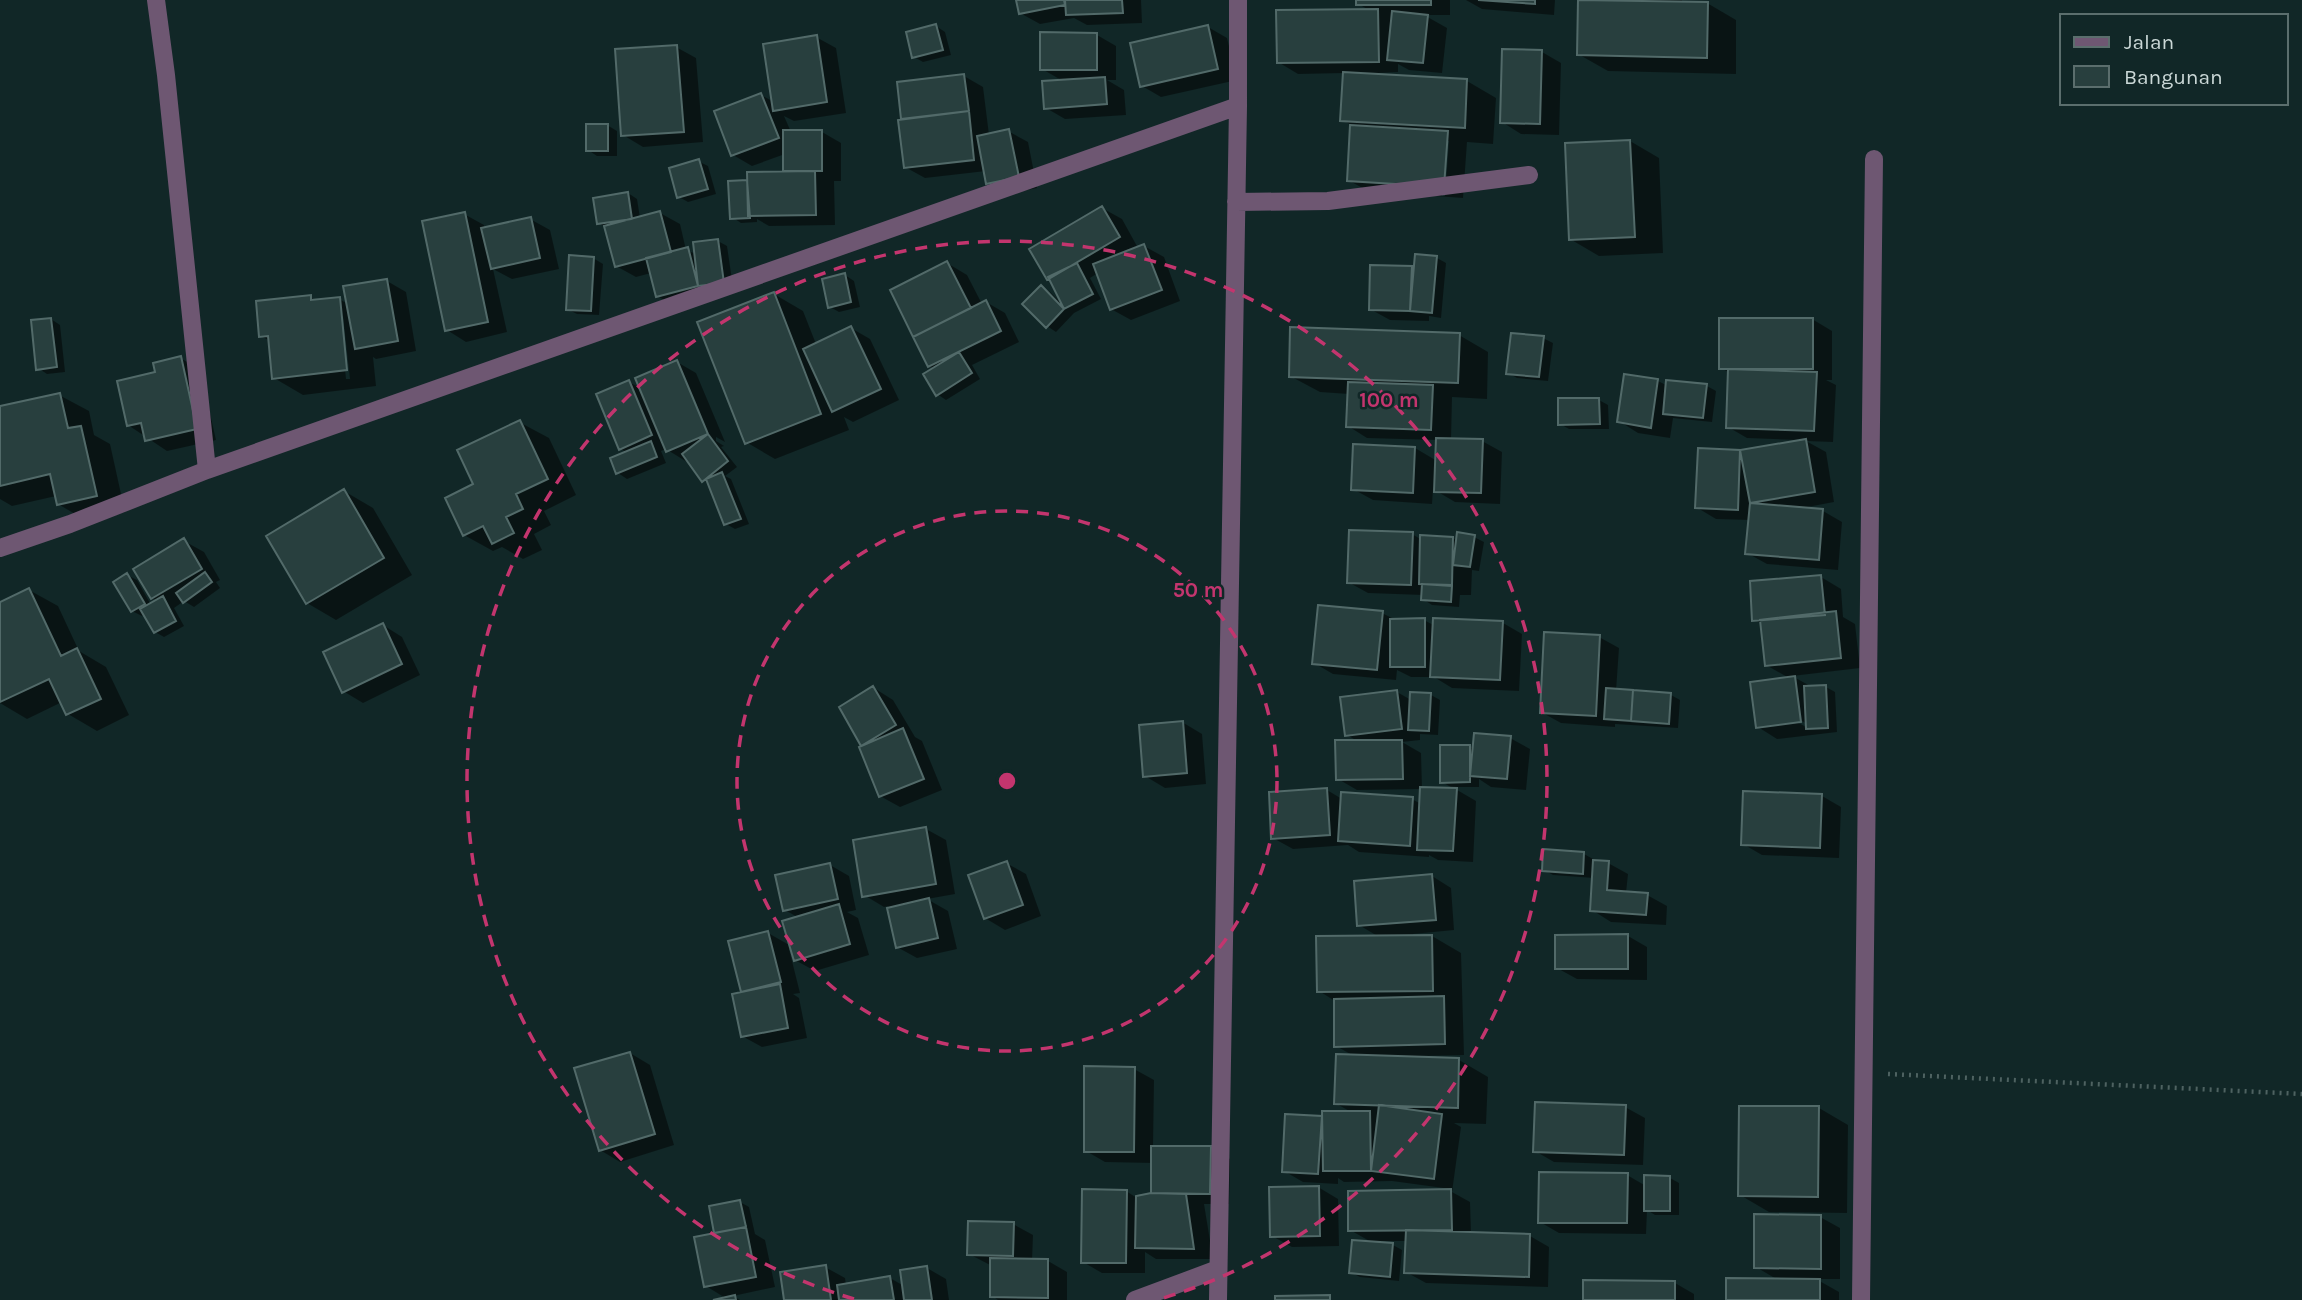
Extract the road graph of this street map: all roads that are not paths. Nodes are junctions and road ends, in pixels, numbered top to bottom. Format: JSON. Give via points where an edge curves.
{"nodes":[{"id":1,"x":156,"y":0,"type":"edge"},
{"id":2,"x":1238,"y":0,"type":"edge"},
{"id":3,"x":1238,"y":106,"type":"junction"},
{"id":4,"x":1874,"y":159,"type":"dead end"},
{"id":5,"x":1530,"y":175,"type":"dead end"},
{"id":6,"x":1236,"y":202,"type":"junction"},
{"id":7,"x":207,"y":470,"type":"junction"},
{"id":8,"x":0,"y":548,"type":"edge"},
{"id":9,"x":1219,"y":1269,"type":"junction"},
{"id":10,"x":1135,"y":1300,"type":"edge"},
{"id":11,"x":1218,"y":1300,"type":"edge"},
{"id":12,"x":1861,"y":1300,"type":"edge"}],
"edges":[{"from":1,"to":7,"type":"street"},
{"from":2,"to":3,"type":"street"},
{"from":3,"to":6,"type":"street"},
{"from":3,"to":7,"type":"street"},
{"from":4,"to":12,"type":"street"},
{"from":5,"to":6,"type":"street","via":[[1328,201]]},
{"from":6,"to":9,"type":"street"},
{"from":7,"to":8,"type":"street"},
{"from":9,"to":10,"type":"street"},
{"from":9,"to":11,"type":"street"}]}
